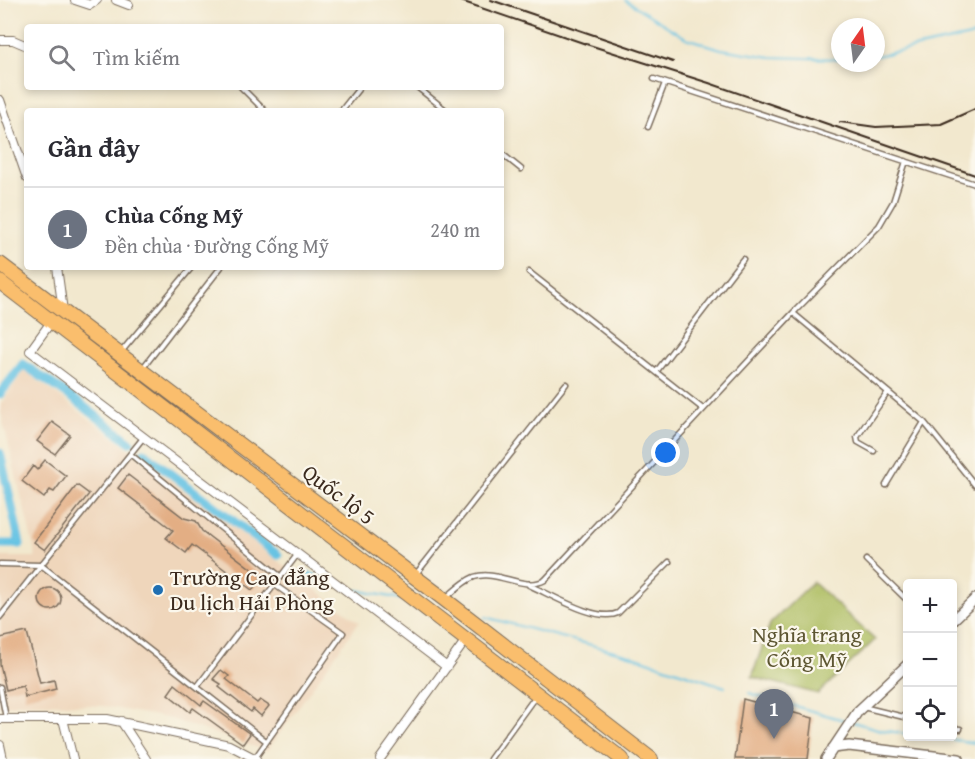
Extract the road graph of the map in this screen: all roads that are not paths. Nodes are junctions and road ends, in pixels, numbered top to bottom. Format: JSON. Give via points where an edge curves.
{"nodes":[{"id":1,"x":75,"y":0,"type":"edge"},
{"id":2,"x":97,"y":0,"type":"edge"},
{"id":3,"x":116,"y":0,"type":"edge"},
{"id":4,"x":129,"y":5,"type":"dead end"},
{"id":5,"x":0,"y":40,"type":"edge"},
{"id":6,"x":24,"y":45,"type":"edge"},
{"id":7,"x":654,"y":79,"type":"dead end"},
{"id":8,"x":665,"y":82,"type":"junction"},
{"id":9,"x":244,"y":90,"type":"edge"},
{"id":10,"x":358,"y":90,"type":"edge"},
{"id":11,"x":421,"y":90,"type":"edge"},
{"id":12,"x":0,"y":100,"type":"edge"},
{"id":13,"x":262,"y":108,"type":"edge"},
{"id":14,"x":343,"y":108,"type":"edge"},
{"id":15,"x":443,"y":108,"type":"edge"},
{"id":16,"x":648,"y":127,"type":"dead end"},
{"id":17,"x":504,"y":155,"type":"edge"},
{"id":18,"x":906,"y":161,"type":"junction"},
{"id":19,"x":24,"y":169,"type":"edge"},
{"id":20,"x":521,"y":169,"type":"dead end"},
{"id":21,"x":975,"y":184,"type":"edge"},
{"id":22,"x":743,"y":259,"type":"dead end"},
{"id":23,"x":0,"y":264,"type":"edge"},
{"id":24,"x":57,"y":270,"type":"edge"},
{"id":25,"x":190,"y":270,"type":"edge"},
{"id":26,"x":219,"y":270,"type":"edge"},
{"id":27,"x":529,"y":272,"type":"dead end"},
{"id":28,"x":0,"y":282,"type":"edge"},
{"id":29,"x":63,"y":312,"type":"junction"},
{"id":30,"x":793,"y":313,"type":"junction"},
{"id":31,"x":51,"y":322,"type":"junction"},
{"id":32,"x":120,"y":354,"type":"junction"},
{"id":33,"x":142,"y":370,"type":"junction"},
{"id":34,"x":656,"y":372,"type":"junction"},
{"id":35,"x":566,"y":384,"type":"dead end"},
{"id":36,"x":888,"y":392,"type":"junction"},
{"id":37,"x":703,"y":409,"type":"junction"},
{"id":38,"x":924,"y":422,"type":"junction"},
{"id":39,"x":143,"y":437,"type":"junction"},
{"id":40,"x":874,"y":451,"type":"dead end"},
{"id":41,"x":130,"y":454,"type":"junction"},
{"id":42,"x":886,"y":485,"type":"dead end"},
{"id":43,"x":975,"y":485,"type":"edge"},
{"id":44,"x":298,"y":554,"type":"junction"},
{"id":45,"x":866,"y":560,"type":"dead end"},
{"id":46,"x":669,"y":562,"type":"dead end"},
{"id":47,"x":0,"y":564,"type":"edge"},
{"id":48,"x":41,"y":565,"type":"junction"},
{"id":49,"x":281,"y":577,"type":"junction"},
{"id":50,"x":414,"y":577,"type":"junction"},
{"id":51,"x":526,"y":583,"type":"junction"},
{"id":52,"x":275,"y":585,"type":"junction"},
{"id":53,"x":903,"y":596,"type":"edge"},
{"id":54,"x":444,"y":599,"type":"junction"},
{"id":55,"x":975,"y":599,"type":"edge"},
{"id":56,"x":957,"y":616,"type":"edge"},
{"id":57,"x":0,"y":617,"type":"edge"},
{"id":58,"x":466,"y":640,"type":"junction"},
{"id":59,"x":447,"y":667,"type":"junction"},
{"id":60,"x":903,"y":669,"type":"edge"},
{"id":61,"x":0,"y":687,"type":"edge"},
{"id":62,"x":197,"y":687,"type":"junction"},
{"id":63,"x":537,"y":694,"type":"junction"},
{"id":64,"x":1,"y":700,"type":"edge"},
{"id":65,"x":860,"y":709,"type":"junction"},
{"id":66,"x":903,"y":717,"type":"edge"},
{"id":67,"x":3,"y":719,"type":"edge"},
{"id":68,"x":63,"y":719,"type":"junction"},
{"id":69,"x":121,"y":721,"type":"junction"},
{"id":70,"x":957,"y":729,"type":"edge"},
{"id":71,"x":960,"y":729,"type":"dead end"},
{"id":72,"x":266,"y":741,"type":"junction"},
{"id":73,"x":0,"y":745,"type":"edge"},
{"id":74,"x":833,"y":748,"type":"junction"},
{"id":75,"x":3,"y":759,"type":"edge"},
{"id":76,"x":73,"y":759,"type":"edge"},
{"id":77,"x":146,"y":759,"type":"edge"},
{"id":78,"x":255,"y":759,"type":"edge"},
{"id":79,"x":380,"y":759,"type":"edge"},
{"id":80,"x":490,"y":759,"type":"edge"},
{"id":81,"x":622,"y":759,"type":"edge"},
{"id":82,"x":651,"y":759,"type":"edge"},
{"id":83,"x":826,"y":759,"type":"edge"},
{"id":84,"x":959,"y":759,"type":"edge"}],
"edges":[{"from":1,"to":2,"type":"street","via":[[90,5]]},
{"from":3,"to":4,"type":"street"},
{"from":5,"to":6,"type":"street"},
{"from":7,"to":8,"type":"lane"},
{"from":8,"to":16,"type":"lane"},
{"from":8,"to":18,"type":"lane"},
{"from":9,"to":13,"type":"lane"},
{"from":10,"to":14,"type":"lane"},
{"from":11,"to":15,"type":"lane"},
{"from":12,"to":19,"type":"street"},
{"from":17,"to":20,"type":"lane"},
{"from":18,"to":21,"type":"lane"},
{"from":18,"to":30,"type":"lane","via":[[893,202],[879,226]]},
{"from":22,"to":34,"type":"lane"},
{"from":23,"to":29,"type":"highway","name":"Quốc lộ 5"},
{"from":24,"to":29,"type":"street"},
{"from":25,"to":32,"type":"lane"},
{"from":26,"to":33,"type":"lane"},
{"from":27,"to":34,"type":"lane"},
{"from":28,"to":31,"type":"highway","name":"Quốc lộ 5"},
{"from":29,"to":32,"type":"highway","name":"Quốc lộ 5"},
{"from":30,"to":36,"type":"lane"},
{"from":30,"to":37,"type":"lane"},
{"from":31,"to":39,"type":"street","via":[[30,351]]},
{"from":31,"to":58,"type":"highway","name":"Quốc lộ 5"},
{"from":32,"to":33,"type":"highway","name":"Quốc lộ 5"},
{"from":33,"to":50,"type":"highway","name":"Quốc lộ 5"},
{"from":34,"to":37,"type":"lane"},
{"from":35,"to":50,"type":"lane"},
{"from":36,"to":38,"type":"lane"},
{"from":36,"to":40,"type":"lane","via":[[857,438]]},
{"from":37,"to":51,"type":"lane","via":[[545,580]]},
{"from":38,"to":42,"type":"lane"},
{"from":38,"to":43,"type":"lane"},
{"from":39,"to":41,"type":"lane"},
{"from":39,"to":44,"type":"street"},
{"from":41,"to":48,"type":"lane"},
{"from":41,"to":49,"type":"lane"},
{"from":44,"to":49,"type":"lane"},
{"from":44,"to":59,"type":"street"},
{"from":45,"to":53,"type":"lane"},
{"from":46,"to":51,"type":"lane","via":[[612,615],[597,615]]},
{"from":47,"to":48,"type":"lane"},
{"from":48,"to":57,"type":"lane"},
{"from":48,"to":62,"type":"lane"},
{"from":49,"to":52,"type":"lane"},
{"from":50,"to":54,"type":"highway","name":"Quốc lộ 5"},
{"from":51,"to":54,"type":"lane","via":[[493,575],[477,576]]},
{"from":52,"to":62,"type":"lane"},
{"from":52,"to":72,"type":"lane","via":[[343,633]]},
{"from":54,"to":82,"type":"highway","name":"Quốc lộ 5"},
{"from":55,"to":56,"type":"street"},
{"from":58,"to":59,"type":"street"},
{"from":58,"to":63,"type":"highway","name":"Quốc lộ 5"},
{"from":59,"to":79,"type":"street"},
{"from":60,"to":65,"type":"street"},
{"from":61,"to":64,"type":"lane"},
{"from":62,"to":72,"type":"lane"},
{"from":63,"to":80,"type":"lane"},
{"from":63,"to":81,"type":"highway","name":"Quốc lộ 5"},
{"from":64,"to":67,"type":"lane"},
{"from":65,"to":66,"type":"lane"},
{"from":65,"to":74,"type":"street"},
{"from":67,"to":68,"type":"street"},
{"from":68,"to":69,"type":"street"},
{"from":68,"to":76,"type":"street"},
{"from":69,"to":77,"type":"street"},
{"from":69,"to":78,"type":"street","via":[[229,746]]},
{"from":70,"to":71,"type":"lane"},
{"from":72,"to":78,"type":"lane"},
{"from":73,"to":75,"type":"street"},
{"from":74,"to":83,"type":"street"},
{"from":74,"to":84,"type":"street","via":[[849,746]]}]}
